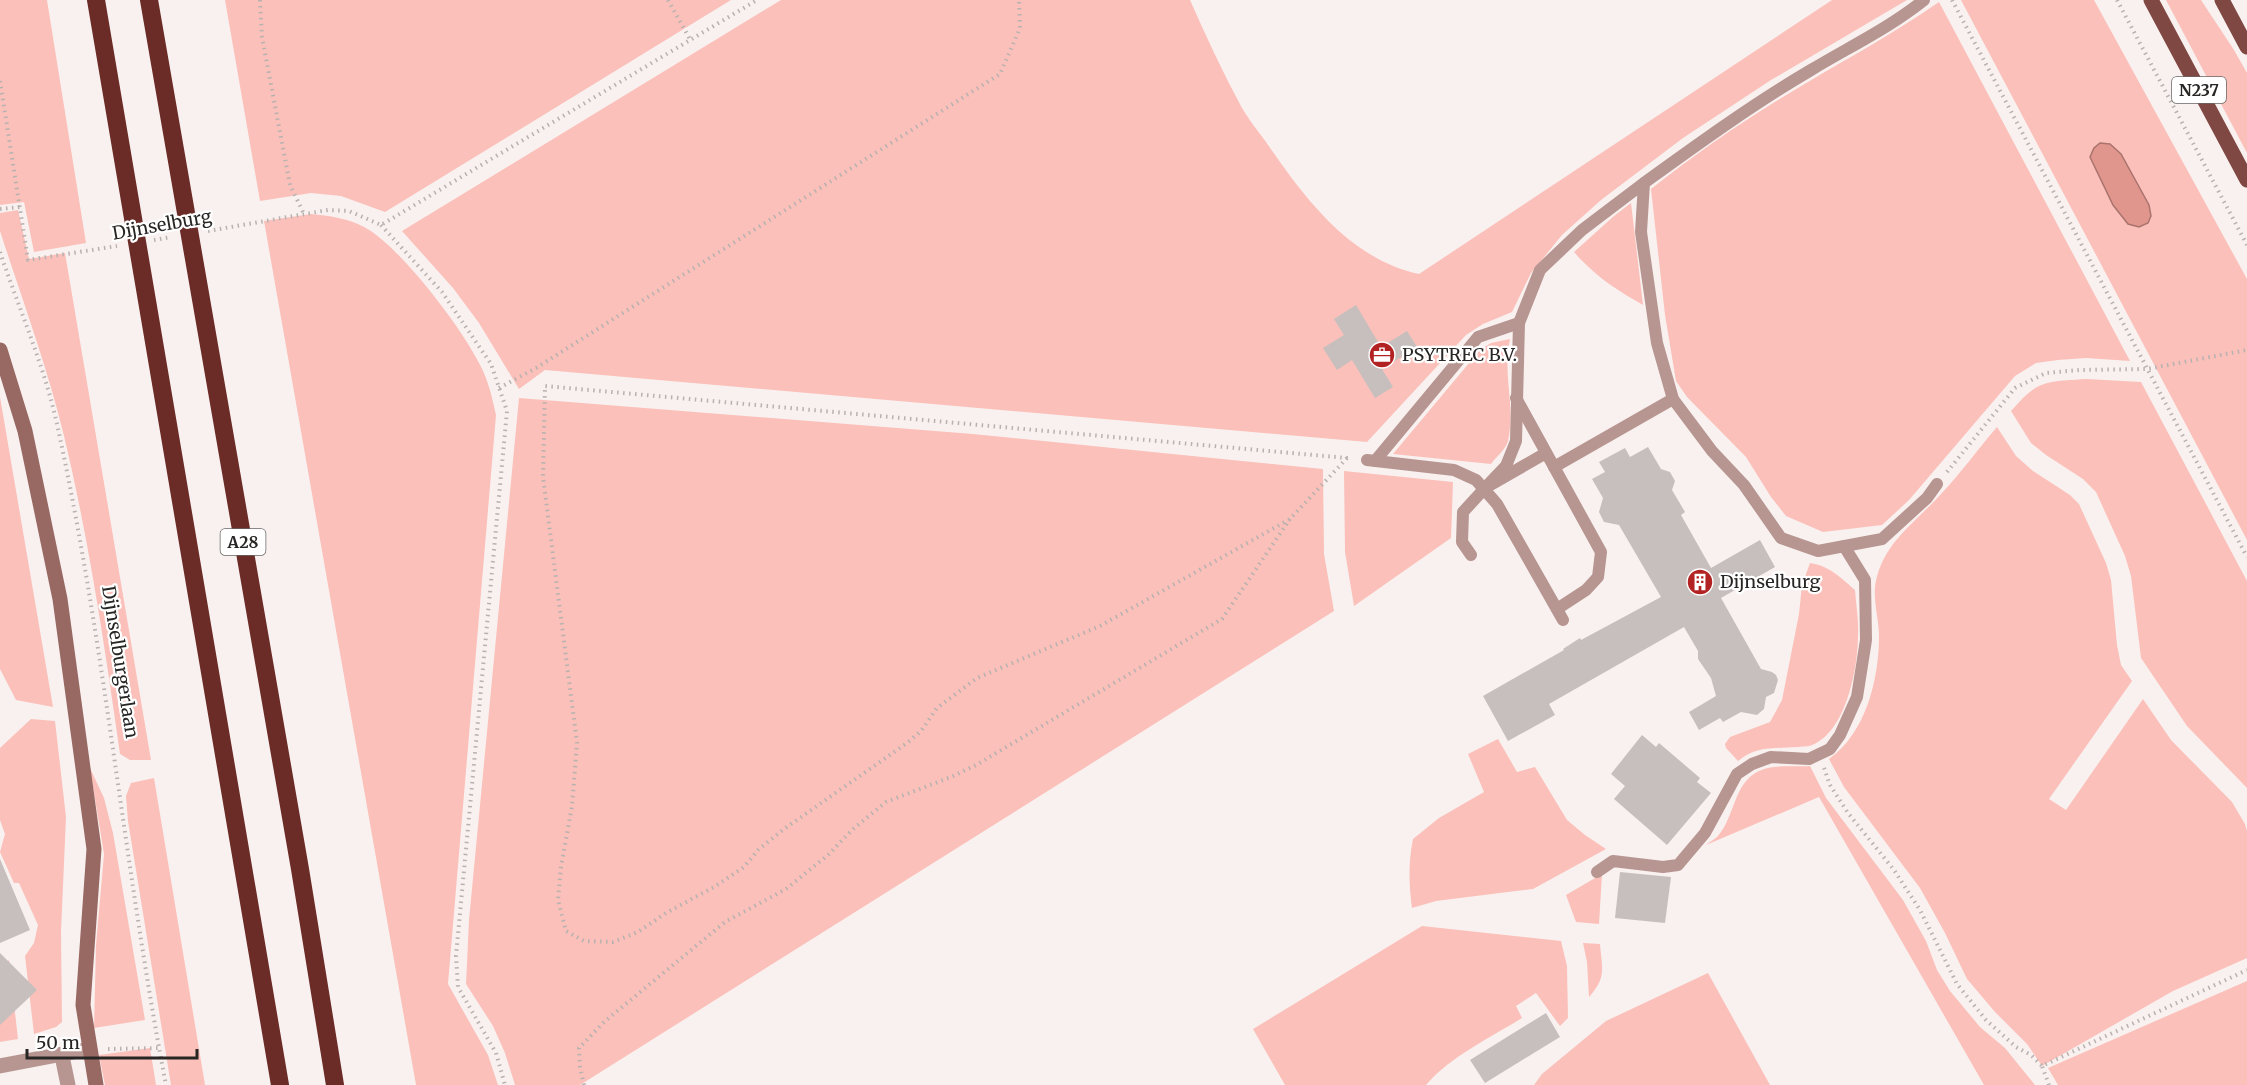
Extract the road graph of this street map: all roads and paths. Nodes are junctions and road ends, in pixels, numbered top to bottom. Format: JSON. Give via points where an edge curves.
{"nodes":[{"id":1,"x":96,"y":0,"type":"edge"},
{"id":2,"x":149,"y":0,"type":"edge"},
{"id":3,"x":260,"y":0,"type":"edge"},
{"id":4,"x":668,"y":0,"type":"edge"},
{"id":5,"x":757,"y":0,"type":"edge"},
{"id":6,"x":1019,"y":0,"type":"edge"},
{"id":7,"x":1924,"y":0,"type":"edge"},
{"id":8,"x":1952,"y":0,"type":"edge"},
{"id":9,"x":2117,"y":0,"type":"edge"},
{"id":10,"x":2151,"y":0,"type":"edge"},
{"id":11,"x":2222,"y":0,"type":"edge"},
{"id":12,"x":691,"y":41,"type":"junction"},
{"id":13,"x":2247,"y":46,"type":"edge"},
{"id":14,"x":0,"y":84,"type":"edge"},
{"id":15,"x":2247,"y":180,"type":"edge"},
{"id":16,"x":1644,"y":183,"type":"junction"},
{"id":17,"x":20,"y":207,"type":"junction"},
{"id":18,"x":0,"y":209,"type":"edge"},
{"id":19,"x":304,"y":214,"type":"junction"},
{"id":20,"x":381,"y":225,"type":"junction"},
{"id":21,"x":200,"y":232,"type":"dead end"},
{"id":22,"x":176,"y":236,"type":"dead end"},
{"id":23,"x":152,"y":240,"type":"dead end"},
{"id":24,"x":129,"y":244,"type":"dead end"},
{"id":25,"x":2247,"y":245,"type":"edge"},
{"id":26,"x":0,"y":252,"type":"edge"},
{"id":27,"x":2,"y":265,"type":"edge"},
{"id":28,"x":1520,"y":323,"type":"junction"},
{"id":29,"x":0,"y":350,"type":"edge"},
{"id":30,"x":2247,"y":350,"type":"edge"},
{"id":31,"x":2147,"y":369,"type":"junction"},
{"id":32,"x":499,"y":388,"type":"junction"},
{"id":33,"x":1516,"y":398,"type":"junction"},
{"id":34,"x":1672,"y":399,"type":"junction"},
{"id":35,"x":1546,"y":453,"type":"junction"},
{"id":36,"x":1347,"y":458,"type":"junction"},
{"id":37,"x":1371,"y":460,"type":"junction"},
{"id":38,"x":1554,"y":467,"type":"junction"},
{"id":39,"x":1937,"y":484,"type":"joint"},
{"id":40,"x":1485,"y":488,"type":"junction"},
{"id":41,"x":1290,"y":519,"type":"junction"},
{"id":42,"x":1844,"y":546,"type":"junction"},
{"id":43,"x":1471,"y":555,"type":"dead end"},
{"id":44,"x":2247,"y":557,"type":"edge"},
{"id":45,"x":1818,"y":754,"type":"junction"},
{"id":46,"x":1597,"y":872,"type":"dead end"},
{"id":47,"x":2247,"y":970,"type":"edge"},
{"id":48,"x":159,"y":1048,"type":"junction"},
{"id":49,"x":89,"y":1050,"type":"junction"},
{"id":50,"x":62,"y":1056,"type":"junction"},
{"id":51,"x":0,"y":1066,"type":"edge"},
{"id":52,"x":2042,"y":1066,"type":"junction"},
{"id":53,"x":68,"y":1085,"type":"edge"},
{"id":54,"x":96,"y":1085,"type":"edge"},
{"id":55,"x":166,"y":1085,"type":"edge"},
{"id":56,"x":280,"y":1085,"type":"edge"},
{"id":57,"x":335,"y":1085,"type":"edge"},
{"id":58,"x":505,"y":1085,"type":"edge"},
{"id":59,"x":584,"y":1085,"type":"edge"},
{"id":60,"x":2049,"y":1085,"type":"edge"}],
"edges":[{"from":1,"to":56,"type":"highway"},
{"from":2,"to":57,"type":"highway","number":"A28"},
{"from":3,"to":19,"type":"path","via":[[262,37],[290,185]]},
{"from":4,"to":12,"type":"path"},
{"from":5,"to":12,"type":"path"},
{"from":6,"to":32,"type":"path","via":[[1020,28],[1000,74]]},
{"from":7,"to":16,"type":"lane","via":[[1901,18],[1732,119]]},
{"from":8,"to":31,"type":"path"},
{"from":9,"to":25,"type":"path"},
{"from":10,"to":15,"type":"main road","number":"N237"},
{"from":11,"to":13,"type":"main road"},
{"from":12,"to":20,"type":"path"},
{"from":14,"to":17,"type":"path"},
{"from":16,"to":28,"type":"lane","via":[[1582,230],[1540,270]]},
{"from":16,"to":34,"type":"lane","via":[[1641,232],[1657,343]]},
{"from":17,"to":18,"type":"path"},
{"from":17,"to":24,"type":"path","name":"Dijnselburg","via":[[28,260]]},
{"from":19,"to":20,"type":"path","name":"Dijnselburg","via":[[349,211]]},
{"from":19,"to":21,"type":"path","name":"Dijnselburg"},
{"from":20,"to":32,"type":"path","via":[[442,292],[491,364]]},
{"from":22,"to":23,"type":"path","name":"Dijnselburg"},
{"from":26,"to":27,"type":"path","name":"Dijnselburgerlaan"},
{"from":27,"to":48,"type":"path","name":"Dijnselburgerlaan","via":[[32,341],[61,444],[90,592]]},
{"from":28,"to":33,"type":"lane"},
{"from":28,"to":37,"type":"lane","via":[[1478,337]]},
{"from":29,"to":49,"type":"main road","via":[[25,431],[60,599],[92,837],[83,1005]]},
{"from":30,"to":31,"type":"path"},
{"from":31,"to":39,"type":"path","via":[[2046,373],[2015,388]]},
{"from":31,"to":44,"type":"path"},
{"from":32,"to":58,"type":"path","via":[[507,411],[456,956],[458,987],[496,1053]]},
{"from":33,"to":35,"type":"lane"},
{"from":33,"to":40,"type":"lane","via":[[1516,441],[1506,466]]},
{"from":34,"to":38,"type":"lane"},
{"from":34,"to":42,"type":"lane","via":[[1744,485],[1781,538],[1818,551]]},
{"from":35,"to":38,"type":"lane"},
{"from":35,"to":40,"type":"lane"},
{"from":36,"to":37,"type":"path"},
{"from":36,"to":41,"type":"path"},
{"from":36,"to":41,"type":"path","via":[[545,386],[543,477],[577,743],[558,900],[566,932],[584,941],[613,942],[638,932],[744,867],[784,829],[907,743],[937,708],[977,678],[1100,626]]},
{"from":37,"to":40,"type":"lane","via":[[1454,470]]},
{"from":38,"to":40,"type":"lane","via":[[1601,552],[1598,577],[1560,615]]},
{"from":39,"to":42,"type":"lane","via":[[1882,540]]},
{"from":40,"to":43,"type":"lane","via":[[1463,512],[1462,542]]},
{"from":41,"to":59,"type":"path","via":[[1222,619],[975,765],[886,802],[786,888],[717,929],[604,1022],[579,1048]]},
{"from":42,"to":45,"type":"lane","via":[[1865,580],[1866,640],[1857,697],[1840,735],[1830,749]]},
{"from":45,"to":46,"type":"lane","via":[[1809,759],[1771,758],[1737,774],[1705,833],[1678,865],[1613,861]]},
{"from":45,"to":52,"type":"path","via":[[1830,785],[1848,813],[1920,910],[1957,984],[1986,1020]]},
{"from":47,"to":52,"type":"path"},
{"from":48,"to":49,"type":"path"},
{"from":48,"to":55,"type":"path","name":"Dijnselburgerlaan"},
{"from":49,"to":50,"type":"street"},
{"from":49,"to":54,"type":"main road"},
{"from":50,"to":51,"type":"street"},
{"from":50,"to":53,"type":"street"},
{"from":52,"to":60,"type":"path"}]}
